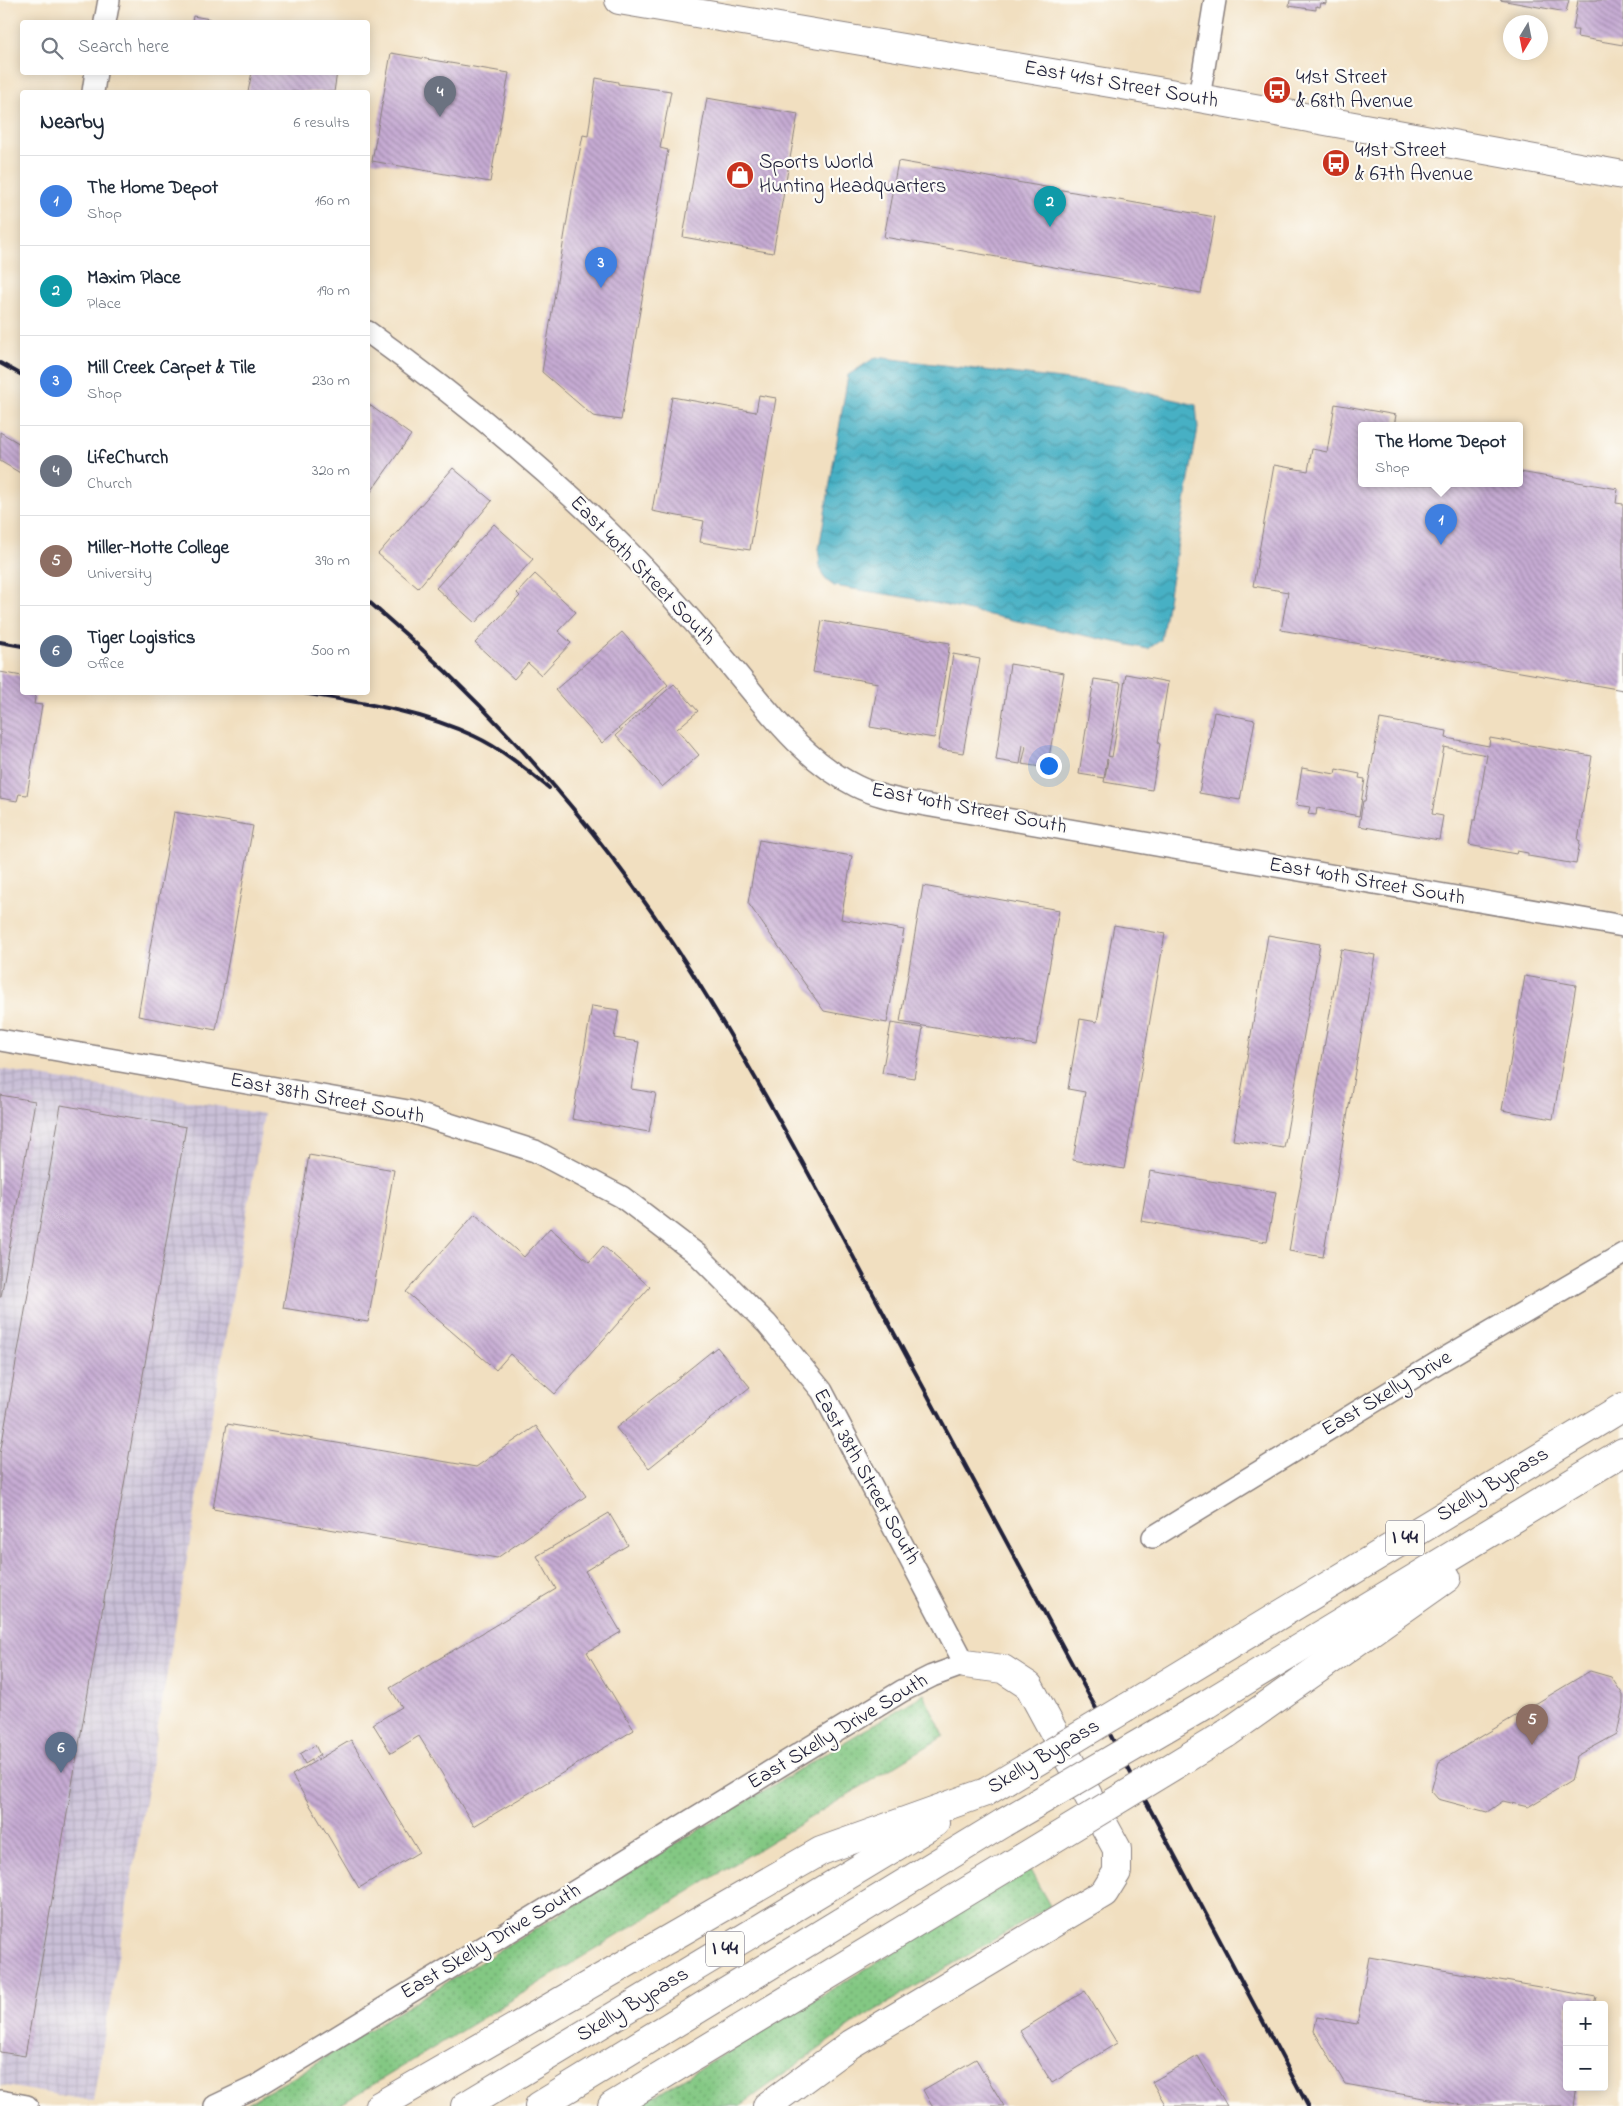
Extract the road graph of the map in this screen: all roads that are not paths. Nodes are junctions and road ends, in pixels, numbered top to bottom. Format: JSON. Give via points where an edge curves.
{"nodes":[{"id":1,"x":109,"y":0,"type":"edge"},
{"id":2,"x":1215,"y":0,"type":"edge"},
{"id":3,"x":631,"y":1,"type":"edge"},
{"id":4,"x":105,"y":20,"type":"edge"},
{"id":5,"x":96,"y":75,"type":"edge"},
{"id":6,"x":93,"y":90,"type":"edge"},
{"id":7,"x":1199,"y":98,"type":"junction"},
{"id":8,"x":1623,"y":175,"type":"edge"},
{"id":9,"x":370,"y":333,"type":"edge"},
{"id":10,"x":1623,"y":926,"type":"edge"},
{"id":11,"x":0,"y":1040,"type":"edge"},
{"id":12,"x":1623,"y":1254,"type":"edge"},
{"id":13,"x":1623,"y":1407,"type":"edge"},
{"id":14,"x":1623,"y":1453,"type":"edge"},
{"id":15,"x":1153,"y":1537,"type":"dead end"},
{"id":16,"x":965,"y":1664,"type":"junction"},
{"id":17,"x":986,"y":1792,"type":"junction"},
{"id":18,"x":0,"y":2101,"type":"edge"},
{"id":19,"x":27,"y":2106,"type":"edge"},
{"id":20,"x":215,"y":2106,"type":"edge"},
{"id":21,"x":379,"y":2106,"type":"edge"},
{"id":22,"x":465,"y":2106,"type":"edge"},
{"id":23,"x":539,"y":2106,"type":"edge"},
{"id":24,"x":612,"y":2106,"type":"edge"},
{"id":25,"x":767,"y":2106,"type":"edge"}],
"edges":[{"from":1,"to":4,"type":"street"},
{"from":2,"to":7,"type":"street"},
{"from":3,"to":7,"type":"main road","name":"East 41st Street South"},
{"from":5,"to":6,"type":"street"},
{"from":7,"to":8,"type":"main road","name":"East 41st Street South"},
{"from":9,"to":10,"type":"street","name":"East 40th Street South","via":[[474,412],[556,482],[660,585],[792,740],[856,786],[914,803]]},
{"from":11,"to":16,"type":"street","name":"East 38th Street South","via":[[408,1111],[535,1151],[622,1197],[698,1255],[768,1324],[822,1391]]},
{"from":12,"to":15,"type":"street","name":"East Skelly Drive","via":[[1437,1363]]},
{"from":13,"to":17,"type":"main road","name":"Skelly Bypass","number":"I 44","bridge":true},
{"from":14,"to":23,"type":"main road","name":"Skelly Bypass","number":"I 44","bridge":true,"via":[[1003,1823]]},
{"from":14,"to":24,"type":"main road","bridge":true,"via":[[1226,1734]]},
{"from":16,"to":20,"type":"street","name":"East Skelly Drive South","via":[[902,1691],[257,2086]]},
{"from":16,"to":25,"type":"main road","name":"East Skelly Drive South","via":[[1003,1668],[1029,1686],[1117,1849],[1118,1872],[1104,1893],[851,2044]]},
{"from":17,"to":21,"type":"main road","via":[[821,1851]]},
{"from":17,"to":22,"type":"main road","name":"Skelly Bypass","number":"I 44"},
{"from":18,"to":19,"type":"street"}]}
